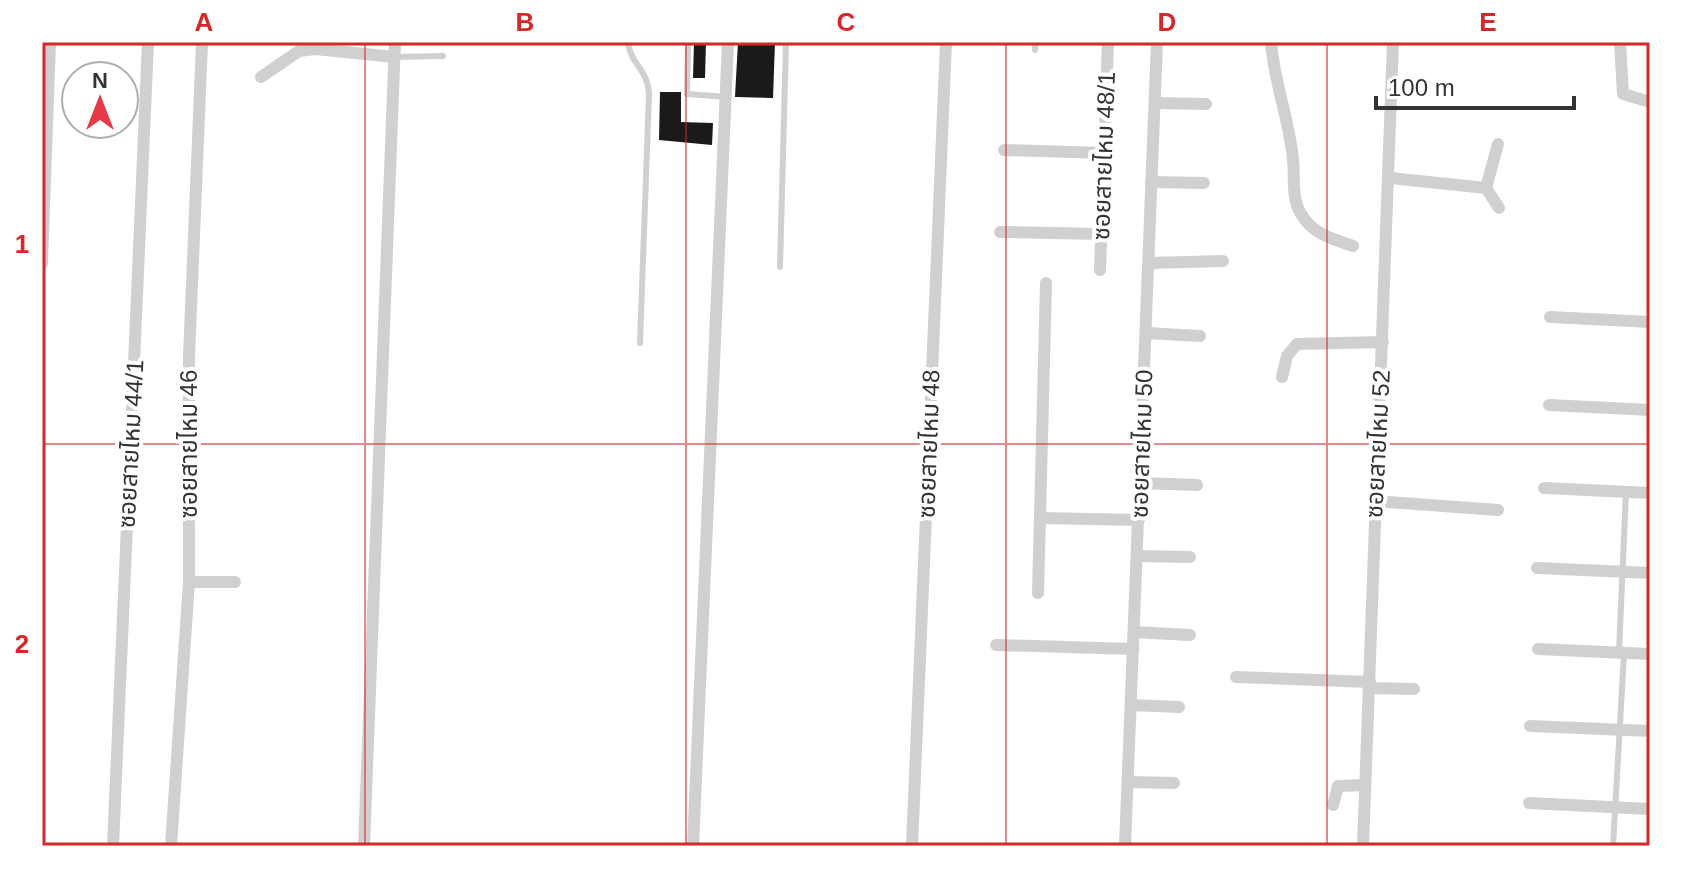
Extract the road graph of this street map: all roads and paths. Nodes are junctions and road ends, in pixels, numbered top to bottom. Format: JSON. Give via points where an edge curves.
{"nodes":[{"id":1,"x":50,"y":42,"type":"edge"},
{"id":2,"x":148,"y":42,"type":"edge"},
{"id":3,"x":202,"y":42,"type":"edge"},
{"id":4,"x":395,"y":42,"type":"edge"},
{"id":5,"x":628,"y":42,"type":"edge"},
{"id":6,"x":688,"y":42,"type":"edge"},
{"id":7,"x":728,"y":42,"type":"edge"},
{"id":8,"x":786,"y":42,"type":"edge"},
{"id":9,"x":946,"y":42,"type":"edge"},
{"id":10,"x":1108,"y":42,"type":"edge"},
{"id":11,"x":1157,"y":42,"type":"edge"},
{"id":12,"x":1271,"y":42,"type":"edge"},
{"id":13,"x":1393,"y":42,"type":"edge"},
{"id":14,"x":1620,"y":42,"type":"edge"},
{"id":15,"x":443,"y":56,"type":"dead end"},
{"id":16,"x":395,"y":57,"type":"junction"},
{"id":17,"x":261,"y":77,"type":"dead end"},
{"id":18,"x":727,"y":97,"type":"junction"},
{"id":19,"x":1650,"y":102,"type":"edge"},
{"id":20,"x":1155,"y":103,"type":"junction"},
{"id":21,"x":1206,"y":104,"type":"dead end"},
{"id":22,"x":1498,"y":144,"type":"dead end"},
{"id":23,"x":1004,"y":150,"type":"dead end"},
{"id":24,"x":1103,"y":153,"type":"junction"},
{"id":25,"x":1390,"y":178,"type":"junction"},
{"id":26,"x":1151,"y":182,"type":"junction"},
{"id":27,"x":1204,"y":183,"type":"dead end"},
{"id":28,"x":1486,"y":188,"type":"junction"},
{"id":29,"x":1499,"y":208,"type":"dead end"},
{"id":30,"x":1000,"y":232,"type":"dead end"},
{"id":31,"x":1101,"y":234,"type":"junction"},
{"id":32,"x":1353,"y":246,"type":"dead end"},
{"id":33,"x":1223,"y":261,"type":"dead end"},
{"id":34,"x":42,"y":263,"type":"edge"},
{"id":35,"x":1149,"y":263,"type":"junction"},
{"id":36,"x":780,"y":267,"type":"dead end"},
{"id":37,"x":1100,"y":270,"type":"dead end"},
{"id":38,"x":1046,"y":283,"type":"dead end"},
{"id":39,"x":1550,"y":317,"type":"dead end"},
{"id":40,"x":1650,"y":322,"type":"edge"},
{"id":41,"x":1146,"y":333,"type":"junction"},
{"id":42,"x":1200,"y":336,"type":"dead end"},
{"id":43,"x":1383,"y":342,"type":"junction"},
{"id":44,"x":640,"y":343,"type":"dead end"},
{"id":45,"x":1282,"y":377,"type":"dead end"},
{"id":46,"x":1549,"y":405,"type":"dead end"},
{"id":47,"x":1650,"y":410,"type":"edge"},
{"id":48,"x":1141,"y":483,"type":"junction"},
{"id":49,"x":1197,"y":485,"type":"dead end"},
{"id":50,"x":1544,"y":488,"type":"dead end"},
{"id":51,"x":1626,"y":492,"type":"junction"},
{"id":52,"x":1650,"y":493,"type":"edge"},
{"id":53,"x":1374,"y":501,"type":"junction"},
{"id":54,"x":1498,"y":510,"type":"dead end"},
{"id":55,"x":1040,"y":518,"type":"junction"},
{"id":56,"x":1139,"y":520,"type":"junction"},
{"id":57,"x":1138,"y":556,"type":"junction"},
{"id":58,"x":1190,"y":557,"type":"dead end"},
{"id":59,"x":1537,"y":568,"type":"dead end"},
{"id":60,"x":1623,"y":572,"type":"junction"},
{"id":61,"x":1650,"y":573,"type":"edge"},
{"id":62,"x":189,"y":582,"type":"junction"},
{"id":63,"x":235,"y":582,"type":"dead end"},
{"id":64,"x":1038,"y":593,"type":"dead end"},
{"id":65,"x":1134,"y":632,"type":"junction"},
{"id":66,"x":1190,"y":635,"type":"dead end"},
{"id":67,"x":996,"y":645,"type":"dead end"},
{"id":68,"x":1133,"y":649,"type":"junction"},
{"id":69,"x":1538,"y":649,"type":"dead end"},
{"id":70,"x":1622,"y":652,"type":"junction"},
{"id":71,"x":1650,"y":654,"type":"edge"},
{"id":72,"x":1236,"y":677,"type":"dead end"},
{"id":73,"x":1369,"y":685,"type":"junction"},
{"id":74,"x":1414,"y":689,"type":"dead end"},
{"id":75,"x":1131,"y":705,"type":"junction"},
{"id":76,"x":1179,"y":707,"type":"dead end"},
{"id":77,"x":1530,"y":726,"type":"dead end"},
{"id":78,"x":1620,"y":730,"type":"junction"},
{"id":79,"x":1650,"y":731,"type":"edge"},
{"id":80,"x":1128,"y":782,"type":"junction"},
{"id":81,"x":1174,"y":783,"type":"dead end"},
{"id":82,"x":1365,"y":785,"type":"junction"},
{"id":83,"x":1529,"y":803,"type":"dead end"},
{"id":84,"x":1333,"y":805,"type":"dead end"},
{"id":85,"x":1615,"y":807,"type":"junction"},
{"id":86,"x":1650,"y":809,"type":"edge"},
{"id":87,"x":113,"y":846,"type":"edge"},
{"id":88,"x":171,"y":846,"type":"edge"},
{"id":89,"x":364,"y":846,"type":"edge"},
{"id":90,"x":693,"y":846,"type":"edge"},
{"id":91,"x":912,"y":846,"type":"edge"},
{"id":92,"x":1125,"y":846,"type":"edge"},
{"id":93,"x":1363,"y":846,"type":"edge"},
{"id":94,"x":1613,"y":846,"type":"edge"}],
"edges":[{"from":1,"to":34,"type":"street"},
{"from":2,"to":87,"type":"street","name":"ซอยสายไหม 44/1"},
{"from":3,"to":62,"type":"street","name":"ซอยสายไหม 46","via":[[189,356]]},
{"from":4,"to":16,"type":"street"},
{"from":5,"to":44,"type":"lane","via":[[632,59],[646,73],[649,94]]},
{"from":6,"to":18,"type":"lane","via":[[686,93]]},
{"from":7,"to":18,"type":"street"},
{"from":8,"to":36,"type":"lane"},
{"from":9,"to":91,"type":"street","name":"ซอยสายไหม 48"},
{"from":10,"to":24,"type":"street","name":"ซอยสายไหม 48/1"},
{"from":11,"to":20,"type":"street","name":"ซอยสายไหม 50"},
{"from":12,"to":32,"type":"street","via":[[1297,205],[1323,236]]},
{"from":13,"to":25,"type":"street","name":"ซอยสายไหม 52"},
{"from":14,"to":19,"type":"street","via":[[1623,94]]},
{"from":15,"to":16,"type":"lane"},
{"from":16,"to":17,"type":"street","via":[[299,51]]},
{"from":16,"to":89,"type":"street"},
{"from":18,"to":90,"type":"street"},
{"from":20,"to":21,"type":"street"},
{"from":20,"to":26,"type":"street","name":"ซอยสายไหม 50"},
{"from":22,"to":28,"type":"street"},
{"from":23,"to":24,"type":"street"},
{"from":24,"to":31,"type":"street","name":"ซอยสายไหม 48/1"},
{"from":25,"to":28,"type":"street"},
{"from":25,"to":43,"type":"street","name":"ซอยสายไหม 52"},
{"from":26,"to":27,"type":"street"},
{"from":26,"to":35,"type":"street","name":"ซอยสายไหม 50"},
{"from":28,"to":29,"type":"street"},
{"from":30,"to":31,"type":"street"},
{"from":31,"to":37,"type":"street","name":"ซอยสายไหม 48/1"},
{"from":33,"to":35,"type":"street"},
{"from":35,"to":41,"type":"street","name":"ซอยสายไหม 50"},
{"from":38,"to":55,"type":"street"},
{"from":39,"to":40,"type":"street"},
{"from":41,"to":42,"type":"street"},
{"from":41,"to":48,"type":"street","name":"ซอยสายไหม 50"},
{"from":43,"to":45,"type":"street","via":[[1297,344],[1287,356]]},
{"from":43,"to":53,"type":"street","name":"ซอยสายไหม 52"},
{"from":46,"to":47,"type":"street"},
{"from":48,"to":49,"type":"street"},
{"from":48,"to":56,"type":"street","name":"ซอยสายไหม 50"},
{"from":50,"to":51,"type":"street"},
{"from":51,"to":52,"type":"street"},
{"from":51,"to":60,"type":"lane"},
{"from":53,"to":54,"type":"street"},
{"from":53,"to":73,"type":"street","name":"ซอยสายไหม 52"},
{"from":55,"to":56,"type":"street"},
{"from":55,"to":64,"type":"street"},
{"from":56,"to":57,"type":"street","name":"ซอยสายไหม 50"},
{"from":57,"to":58,"type":"street"},
{"from":57,"to":65,"type":"street","name":"ซอยสายไหม 50"},
{"from":59,"to":60,"type":"street"},
{"from":60,"to":61,"type":"street"},
{"from":60,"to":70,"type":"lane"},
{"from":62,"to":63,"type":"street"},
{"from":62,"to":88,"type":"street","name":"ซอยสายไหม 46"},
{"from":65,"to":66,"type":"street"},
{"from":65,"to":68,"type":"street","name":"ซอยสายไหม 50"},
{"from":67,"to":68,"type":"street"},
{"from":68,"to":75,"type":"street","name":"ซอยสายไหม 50"},
{"from":69,"to":70,"type":"street"},
{"from":70,"to":71,"type":"street"},
{"from":70,"to":78,"type":"lane"},
{"from":72,"to":73,"type":"street"},
{"from":73,"to":74,"type":"street"},
{"from":73,"to":82,"type":"street","name":"ซอยสายไหม 52"},
{"from":75,"to":76,"type":"street"},
{"from":75,"to":80,"type":"street","name":"ซอยสายไหม 50"},
{"from":77,"to":78,"type":"street"},
{"from":78,"to":79,"type":"street"},
{"from":78,"to":85,"type":"lane"},
{"from":80,"to":81,"type":"street"},
{"from":80,"to":92,"type":"street","name":"ซอยสายไหม 50"},
{"from":82,"to":84,"type":"street","via":[[1338,786]]},
{"from":82,"to":93,"type":"street","name":"ซอยสายไหม 52"},
{"from":83,"to":85,"type":"street"},
{"from":85,"to":86,"type":"street"},
{"from":85,"to":94,"type":"lane"}]}
